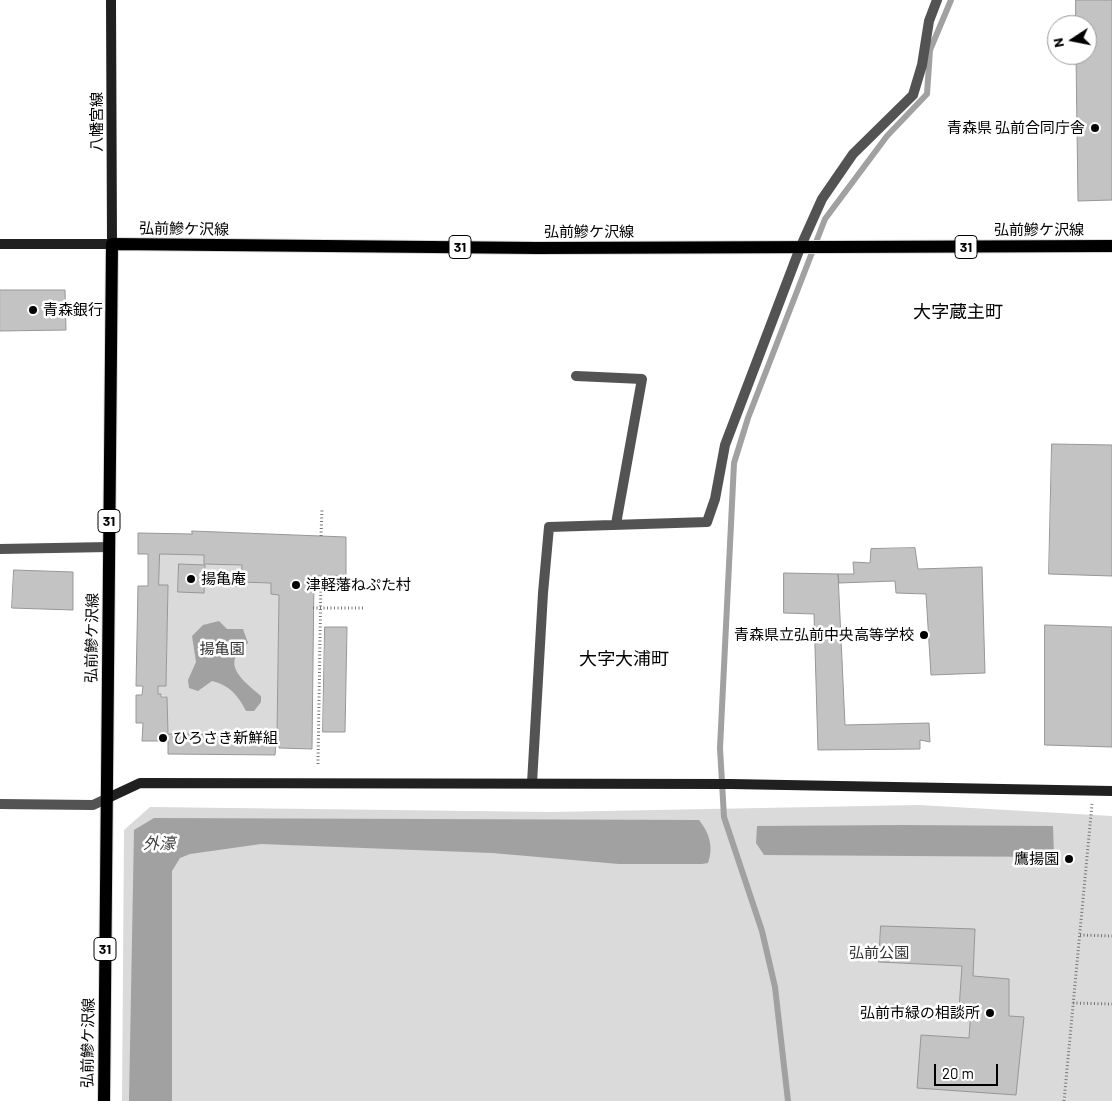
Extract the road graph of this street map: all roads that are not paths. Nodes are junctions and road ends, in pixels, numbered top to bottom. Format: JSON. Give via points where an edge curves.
{"nodes":[{"id":1,"x":111,"y":0,"type":"edge"},
{"id":2,"x":938,"y":0,"type":"edge"},
{"id":3,"x":0,"y":244,"type":"edge"},
{"id":4,"x":112,"y":244,"type":"junction"},
{"id":5,"x":1112,"y":246,"type":"edge"},
{"id":6,"x":809,"y":248,"type":"junction"},
{"id":7,"x":576,"y":376,"type":"dead end"},
{"id":8,"x":616,"y":524,"type":"junction"},
{"id":9,"x":109,"y":548,"type":"junction"},
{"id":10,"x":0,"y":549,"type":"edge"},
{"id":11,"x":532,"y":783,"type":"junction"},
{"id":12,"x":1112,"y":791,"type":"edge"},
{"id":13,"x":108,"y":798,"type":"junction"},
{"id":14,"x":0,"y":804,"type":"edge"},
{"id":15,"x":104,"y":1101,"type":"edge"}],
"edges":[{"from":1,"to":4,"type":"street","name":"八幡宮線"},
{"from":2,"to":6,"type":"street","via":[[929,21],[914,95],[853,154],[822,199]]},
{"from":3,"to":4,"type":"street"},
{"from":4,"to":6,"type":"main road","name":"弘前鰺ケ沢線","number":"31"},
{"from":4,"to":9,"type":"main road","name":"弘前鰺ケ沢線","number":"31"},
{"from":5,"to":6,"type":"main road","name":"弘前鰺ケ沢線","number":"31"},
{"from":6,"to":8,"type":"street","via":[[725,445],[715,499],[707,522]]},
{"from":7,"to":8,"type":"street","via":[[642,379]]},
{"from":8,"to":11,"type":"street","via":[[549,527]]},
{"from":9,"to":10,"type":"street"},
{"from":9,"to":13,"type":"main road","name":"弘前鰺ケ沢線","number":"31"},
{"from":11,"to":12,"type":"street"},
{"from":11,"to":13,"type":"street","via":[[140,783]]},
{"from":13,"to":14,"type":"street","via":[[93,805]]},
{"from":13,"to":15,"type":"main road","name":"弘前鰺ケ沢線","number":"31"}]}
